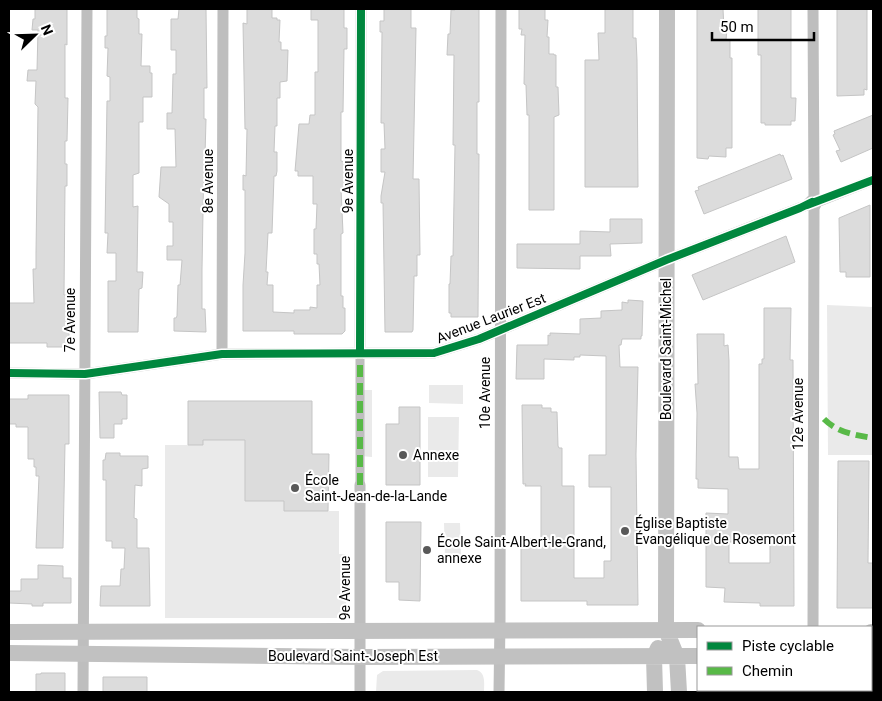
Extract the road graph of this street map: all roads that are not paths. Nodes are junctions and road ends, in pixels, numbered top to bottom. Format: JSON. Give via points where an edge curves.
{"nodes":[{"id":1,"x":87,"y":9,"type":"edge"},
{"id":2,"x":223,"y":9,"type":"edge"},
{"id":3,"x":361,"y":9,"type":"edge"},
{"id":4,"x":500,"y":9,"type":"edge"},
{"id":5,"x":667,"y":9,"type":"edge"},
{"id":6,"x":813,"y":9,"type":"edge"},
{"id":7,"x":873,"y":180,"type":"edge"},
{"id":8,"x":814,"y":202,"type":"junction"},
{"id":9,"x":666,"y":260,"type":"junction"},
{"id":10,"x":500,"y":330,"type":"junction"},
{"id":11,"x":360,"y":353,"type":"junction"},
{"id":12,"x":222,"y":354,"type":"junction"},
{"id":13,"x":9,"y":373,"type":"edge"},
{"id":14,"x":85,"y":374,"type":"junction"},
{"id":15,"x":360,"y":485,"type":"joint"},
{"id":16,"x":813,"y":626,"type":"edge"},
{"id":17,"x":500,"y":630,"type":"junction"},
{"id":18,"x":666,"y":630,"type":"junction"},
{"id":19,"x":697,"y":630,"type":"edge"},
{"id":20,"x":84,"y":631,"type":"junction"},
{"id":21,"x":9,"y":632,"type":"edge"},
{"id":22,"x":360,"y":632,"type":"junction"},
{"id":23,"x":9,"y":653,"type":"edge"},
{"id":24,"x":84,"y":654,"type":"junction"},
{"id":25,"x":677,"y":656,"type":"junction"},
{"id":26,"x":697,"y":656,"type":"edge"},
{"id":27,"x":360,"y":657,"type":"junction"},
{"id":28,"x":499,"y":657,"type":"junction"},
{"id":29,"x":654,"y":657,"type":"junction"},
{"id":30,"x":83,"y":692,"type":"edge"},
{"id":31,"x":360,"y":692,"type":"edge"},
{"id":32,"x":499,"y":692,"type":"edge"},
{"id":33,"x":655,"y":692,"type":"edge"},
{"id":34,"x":679,"y":692,"type":"edge"}],
"edges":[{"from":1,"to":14,"type":"street","name":"7e Avenue"},
{"from":2,"to":12,"type":"street","name":"8e Avenue"},
{"from":3,"to":11,"type":"street","name":"9e Avenue"},
{"from":4,"to":10,"type":"street","name":"10e Avenue"},
{"from":5,"to":9,"type":"main road","name":"Boulevard Saint-Michel"},
{"from":6,"to":8,"type":"street","name":"12e Avenue"},
{"from":7,"to":8,"type":"street","name":"Avenue Laurier Est"},
{"from":8,"to":9,"type":"street","name":"Avenue Laurier Est"},
{"from":8,"to":16,"type":"street","name":"12e Avenue"},
{"from":9,"to":10,"type":"street","name":"Avenue Laurier Est"},
{"from":9,"to":18,"type":"main road","name":"Boulevard Saint-Michel"},
{"from":10,"to":11,"type":"street","name":"Avenue Laurier Est","via":[[434,353]]},
{"from":10,"to":17,"type":"street","name":"10e Avenue"},
{"from":11,"to":12,"type":"street","name":"Avenue Laurier Est"},
{"from":11,"to":15,"type":"street","name":"9e Avenue"},
{"from":12,"to":14,"type":"street","name":"Avenue Laurier Est"},
{"from":13,"to":14,"type":"street","name":"Avenue Laurier Est"},
{"from":14,"to":20,"type":"street","name":"7e Avenue"},
{"from":15,"to":22,"type":"street","name":"9e Avenue"},
{"from":17,"to":18,"type":"main road","name":"Boulevard Saint-Joseph Est"},
{"from":17,"to":22,"type":"main road","name":"Boulevard Saint-Joseph Est"},
{"from":17,"to":28,"type":"street","name":"10e Avenue"},
{"from":18,"to":19,"type":"main road","name":"Boulevard Saint-Joseph Est"},
{"from":18,"to":25,"type":"main road","name":"Boulevard Saint-Michel"},
{"from":18,"to":29,"type":"main road","name":"Boulevard Saint-Michel"},
{"from":20,"to":21,"type":"main road","name":"Boulevard Saint-Joseph Est"},
{"from":20,"to":22,"type":"main road","name":"Boulevard Saint-Joseph Est"},
{"from":20,"to":24,"type":"street","name":"7e Avenue"},
{"from":22,"to":27,"type":"street","name":"9e Avenue"},
{"from":23,"to":24,"type":"main road","name":"Boulevard Saint-Joseph Est"},
{"from":24,"to":27,"type":"main road","name":"Boulevard Saint-Joseph Est"},
{"from":24,"to":30,"type":"street","name":"7e Avenue"},
{"from":25,"to":26,"type":"main road","name":"Boulevard Saint-Joseph Est"},
{"from":25,"to":29,"type":"main road","name":"Boulevard Saint-Joseph Est"},
{"from":25,"to":34,"type":"main road","name":"Boulevard Saint-Michel"},
{"from":27,"to":28,"type":"main road","name":"Boulevard Saint-Joseph Est"},
{"from":27,"to":31,"type":"street","name":"9e Avenue"},
{"from":28,"to":29,"type":"main road","name":"Boulevard Saint-Joseph Est"},
{"from":28,"to":32,"type":"street","name":"10e Avenue"},
{"from":29,"to":33,"type":"main road","name":"Boulevard Saint-Michel"}]}
